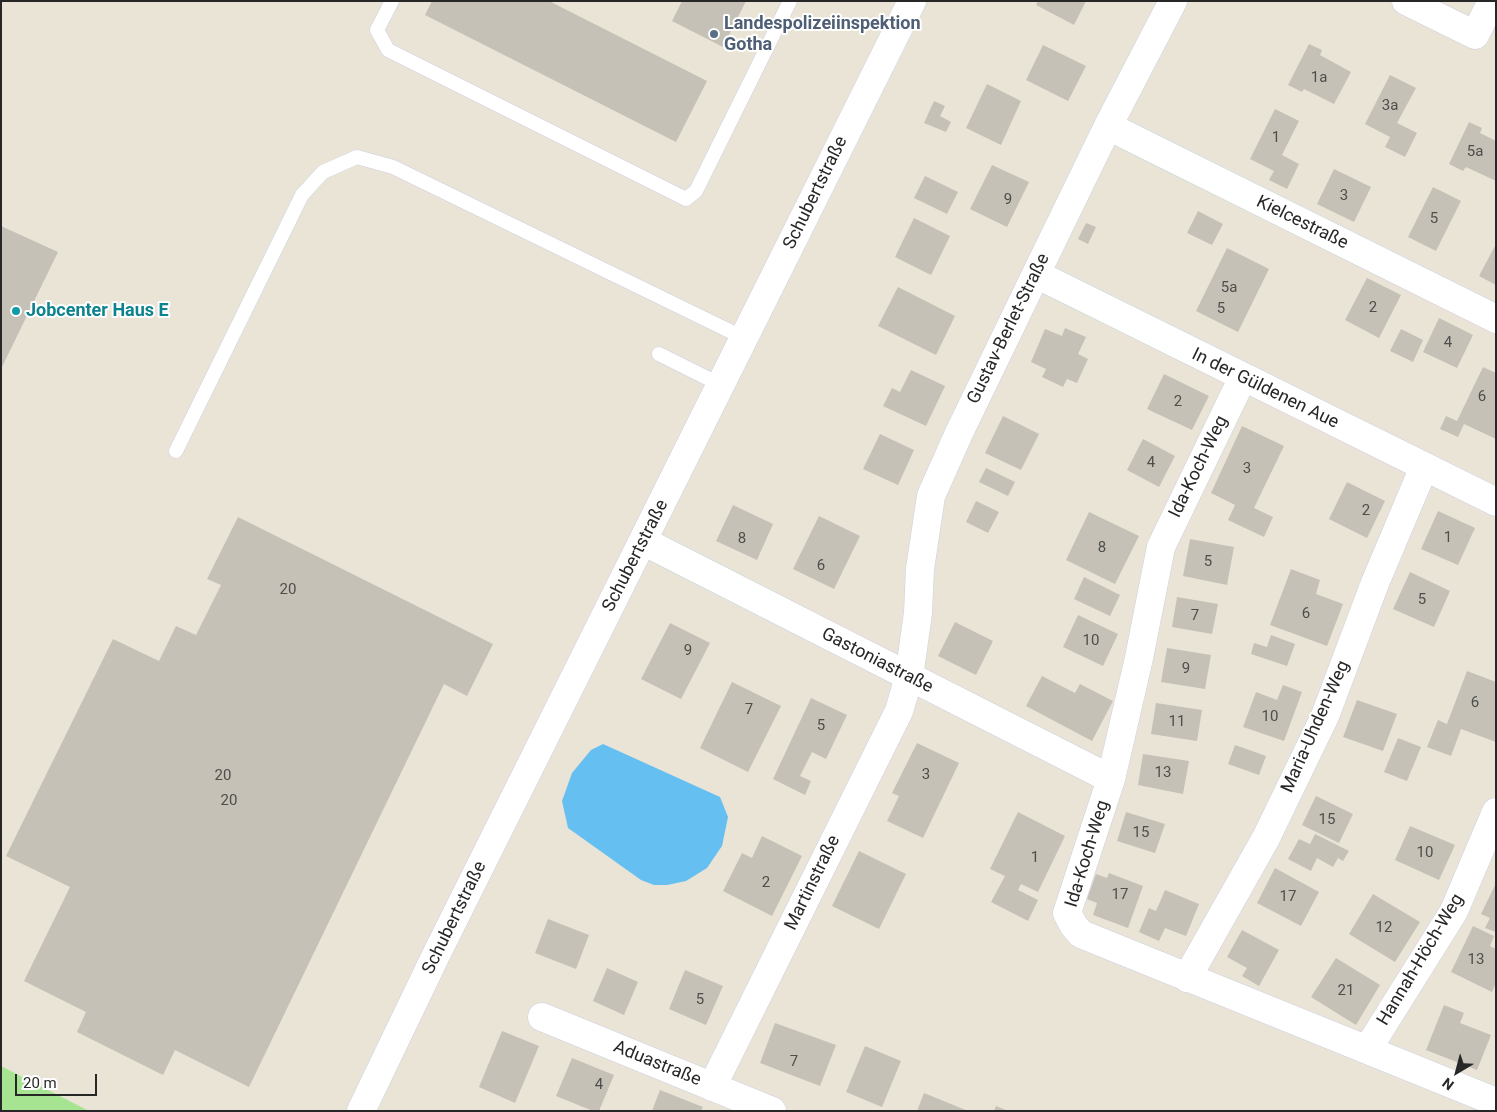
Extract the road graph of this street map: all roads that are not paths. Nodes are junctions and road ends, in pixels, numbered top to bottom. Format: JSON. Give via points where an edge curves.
{"nodes":[{"id":1,"x":392,"y":1,"type":"edge"},
{"id":2,"x":790,"y":1,"type":"edge"},
{"id":3,"x":912,"y":1,"type":"edge"},
{"id":4,"x":1173,"y":1,"type":"edge"},
{"id":5,"x":1406,"y":1,"type":"edge"},
{"id":6,"x":1492,"y":1,"type":"edge"},
{"id":7,"x":1108,"y":126,"type":"junction"},
{"id":8,"x":1036,"y":274,"type":"junction"},
{"id":9,"x":1496,"y":319,"type":"edge"},
{"id":10,"x":744,"y":338,"type":"junction"},
{"id":11,"x":659,"y":354,"type":"dead end"},
{"id":12,"x":1243,"y":377,"type":"junction"},
{"id":13,"x":721,"y":385,"type":"junction"},
{"id":14,"x":176,"y":450,"type":"dead end"},
{"id":15,"x":1424,"y":467,"type":"junction"},
{"id":16,"x":1496,"y":502,"type":"edge"},
{"id":17,"x":643,"y":541,"type":"junction"},
{"id":18,"x":910,"y":677,"type":"junction"},
{"id":19,"x":1112,"y":779,"type":"junction"},
{"id":20,"x":1496,"y":812,"type":"edge"},
{"id":21,"x":1187,"y":978,"type":"junction"},
{"id":22,"x":542,"y":1017,"type":"dead end"},
{"id":23,"x":1367,"y":1050,"type":"junction"},
{"id":24,"x":712,"y":1087,"type":"junction"},
{"id":25,"x":1496,"y":1102,"type":"edge"},
{"id":26,"x":361,"y":1111,"type":"edge"},
{"id":27,"x":772,"y":1111,"type":"edge"}],
"edges":[{"from":1,"to":2,"type":"lane","via":[[377,30],[388,50],[686,199],[696,191]]},
{"from":3,"to":10,"type":"street","name":"Schubertstraße"},
{"from":4,"to":7,"type":"street","name":"Gustav-Berlet-Straße"},
{"from":5,"to":6,"type":"street","via":[[1475,35]]},
{"from":7,"to":8,"type":"street","name":"Gustav-Berlet-Straße"},
{"from":7,"to":9,"type":"street","name":"Kielcestraße"},
{"from":8,"to":12,"type":"street","name":"In der Güldenen Aue"},
{"from":8,"to":18,"type":"street","name":"Gustav-Berlet-Straße","via":[[931,496],[920,569]]},
{"from":10,"to":13,"type":"street","name":"Schubertstraße"},
{"from":10,"to":14,"type":"lane","via":[[394,167],[357,157],[322,172],[302,195]]},
{"from":11,"to":13,"type":"lane"},
{"from":12,"to":15,"type":"street","name":"In der Güldenen Aue"},
{"from":12,"to":19,"type":"street","name":"Ida-Koch-Weg","via":[[1161,547]]},
{"from":13,"to":17,"type":"street","name":"Schubertstraße"},
{"from":15,"to":16,"type":"street","name":"In der Güldenen Aue"},
{"from":15,"to":21,"type":"street","name":"Maria-Uhden-Weg","via":[[1375,583],[1325,716],[1266,838]]},
{"from":17,"to":18,"type":"street","name":"Gastoniastraße"},
{"from":17,"to":26,"type":"street","name":"Schubertstraße"},
{"from":18,"to":19,"type":"street","name":"Gastoniastraße"},
{"from":18,"to":24,"type":"street","name":"Martinstraße","via":[[899,711]]},
{"from":19,"to":21,"type":"street","name":"Ida-Koch-Weg","via":[[1067,912],[1080,934]]},
{"from":20,"to":23,"type":"street","name":"Hannah-Höch-Weg","via":[[1454,911]]},
{"from":21,"to":23,"type":"street","name":"Ida-Koch-Weg"},
{"from":22,"to":24,"type":"street","name":"Aduastraße"},
{"from":23,"to":25,"type":"street","name":"Ida-Koch-Weg"},
{"from":24,"to":27,"type":"street","name":"Aduastraße"}]}
